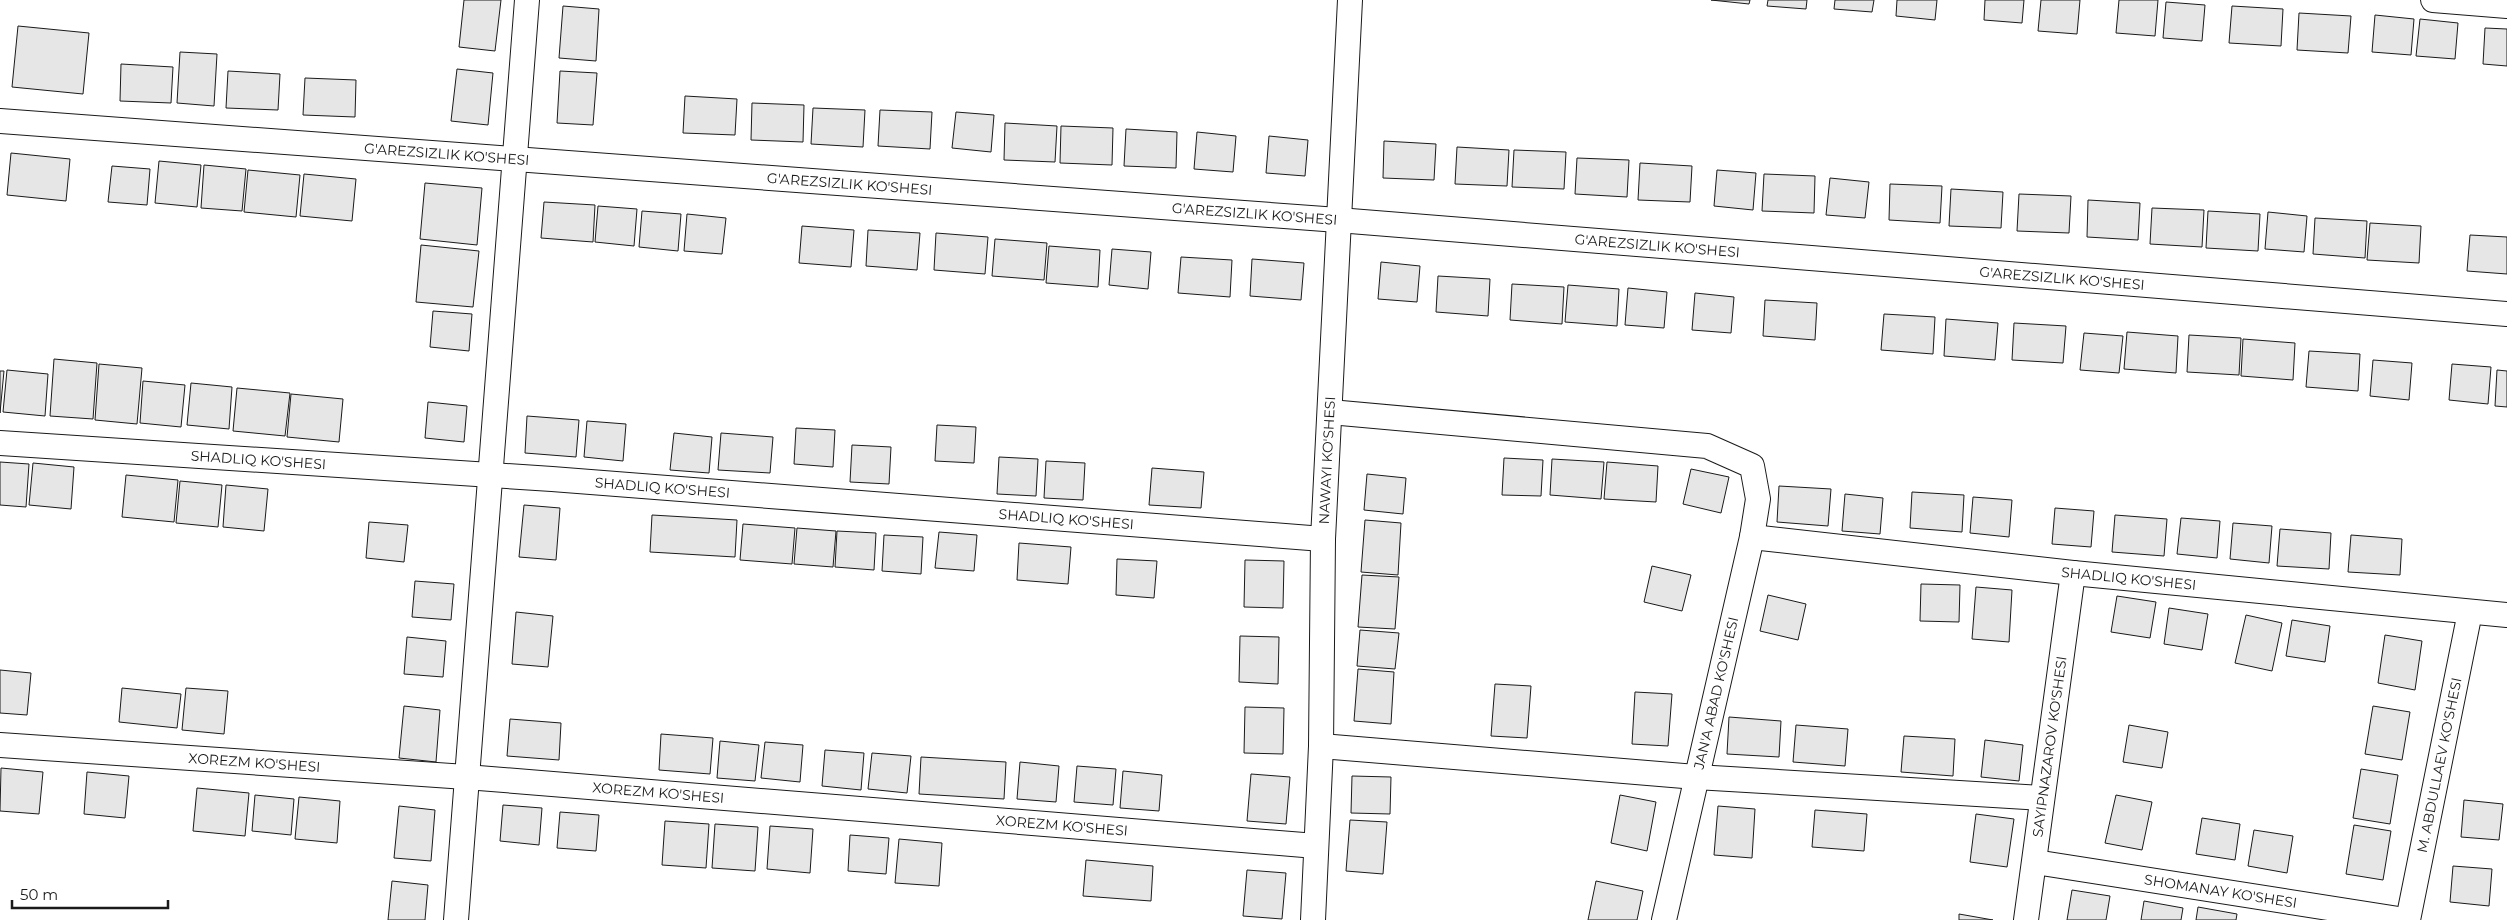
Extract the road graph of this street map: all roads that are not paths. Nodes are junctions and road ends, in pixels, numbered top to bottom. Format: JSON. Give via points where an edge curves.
{"nodes":[{"id":1,"x":527,"y":0,"type":"edge"},
{"id":2,"x":1350,"y":0,"type":"edge"},
{"id":3,"x":2433,"y":0,"type":"edge"},
{"id":4,"x":2507,"y":6,"type":"edge"},
{"id":5,"x":0,"y":121,"type":"edge"},
{"id":6,"x":513,"y":161,"type":"junction"},
{"id":7,"x":1338,"y":220,"type":"junction"},
{"id":8,"x":2507,"y":314,"type":"edge"},
{"id":9,"x":1330,"y":412,"type":"junction"},
{"id":10,"x":0,"y":443,"type":"edge"},
{"id":11,"x":492,"y":475,"type":"junction"},
{"id":12,"x":1752,"y":537,"type":"junction"},
{"id":13,"x":1323,"y":539,"type":"junction"},
{"id":14,"x":2073,"y":573,"type":"junction"},
{"id":15,"x":2470,"y":612,"type":"junction"},
{"id":16,"x":2507,"y":615,"type":"edge"},
{"id":17,"x":0,"y":744,"type":"edge"},
{"id":18,"x":1320,"y":746,"type":"junction"},
{"id":19,"x":466,"y":777,"type":"junction"},
{"id":20,"x":1696,"y":777,"type":"junction"},
{"id":21,"x":2042,"y":798,"type":"junction"},
{"id":22,"x":1316,"y":846,"type":"junction"},
{"id":23,"x":2035,"y":862,"type":"junction"},
{"id":24,"x":456,"y":920,"type":"edge"},
{"id":25,"x":1312,"y":920,"type":"edge"},
{"id":26,"x":1664,"y":920,"type":"edge"},
{"id":27,"x":2026,"y":920,"type":"edge"},
{"id":28,"x":2406,"y":920,"type":"edge"}],
"edges":[{"from":1,"to":6,"type":"street"},
{"from":2,"to":7,"type":"street","name":"NAWAYI KO'SHESI"},
{"from":3,"to":4,"type":"street"},
{"from":5,"to":6,"type":"street","name":"G'AREZSIZLIK KO'SHESI"},
{"from":6,"to":7,"type":"street","name":"G'AREZSIZLIK KO'SHESI"},
{"from":6,"to":11,"type":"street"},
{"from":7,"to":8,"type":"street","name":"G'AREZSIZLIK KO'SHESI"},
{"from":7,"to":9,"type":"street","name":"NAWAYI KO'SHESI"},
{"from":9,"to":12,"type":"street","name":"JAN'A ABAD KO'SHESI","via":[[1707,446],[1752,466],[1758,498]]},
{"from":9,"to":13,"type":"street","name":"NAWAYI KO'SHESI"},
{"from":10,"to":11,"type":"street","name":"SHADLIQ KO'SHESI"},
{"from":11,"to":13,"type":"street","name":"SHADLIQ KO'SHESI"},
{"from":11,"to":19,"type":"street"},
{"from":12,"to":14,"type":"street","name":"SHADLIQ KO'SHESI"},
{"from":12,"to":20,"type":"street","name":"JAN'A ABAD KO'SHESI"},
{"from":13,"to":18,"type":"street","name":"NAWAYI KO'SHESI"},
{"from":14,"to":15,"type":"street","name":"SHADLIQ KO'SHESI"},
{"from":14,"to":21,"type":"street","name":"SAYIPNAZAROV KO'SHESI"},
{"from":15,"to":16,"type":"street","name":"SHADLIQ KO'SHESI"},
{"from":15,"to":28,"type":"street","name":"M. ABDULLAEV KO'SHESI"},
{"from":17,"to":19,"type":"street","name":"XOREZM KO'SHESI"},
{"from":18,"to":20,"type":"street"},
{"from":18,"to":22,"type":"street","name":"NAWAYI KO'SHESI"},
{"from":19,"to":22,"type":"street","name":"XOREZM KO'SHESI"},
{"from":19,"to":24,"type":"street"},
{"from":20,"to":21,"type":"street"},
{"from":20,"to":26,"type":"street","name":"JAN'A ABAD KO'SHESI"},
{"from":21,"to":23,"type":"street","name":"SAYIPNAZAROV KO'SHESI"},
{"from":22,"to":25,"type":"street","name":"NAWAYI KO'SHESI"},
{"from":23,"to":27,"type":"street","name":"SAYIPNAZAROV KO'SHESI"},
{"from":23,"to":28,"type":"street","name":"SHOMANAY KO'SHESI"}]}
